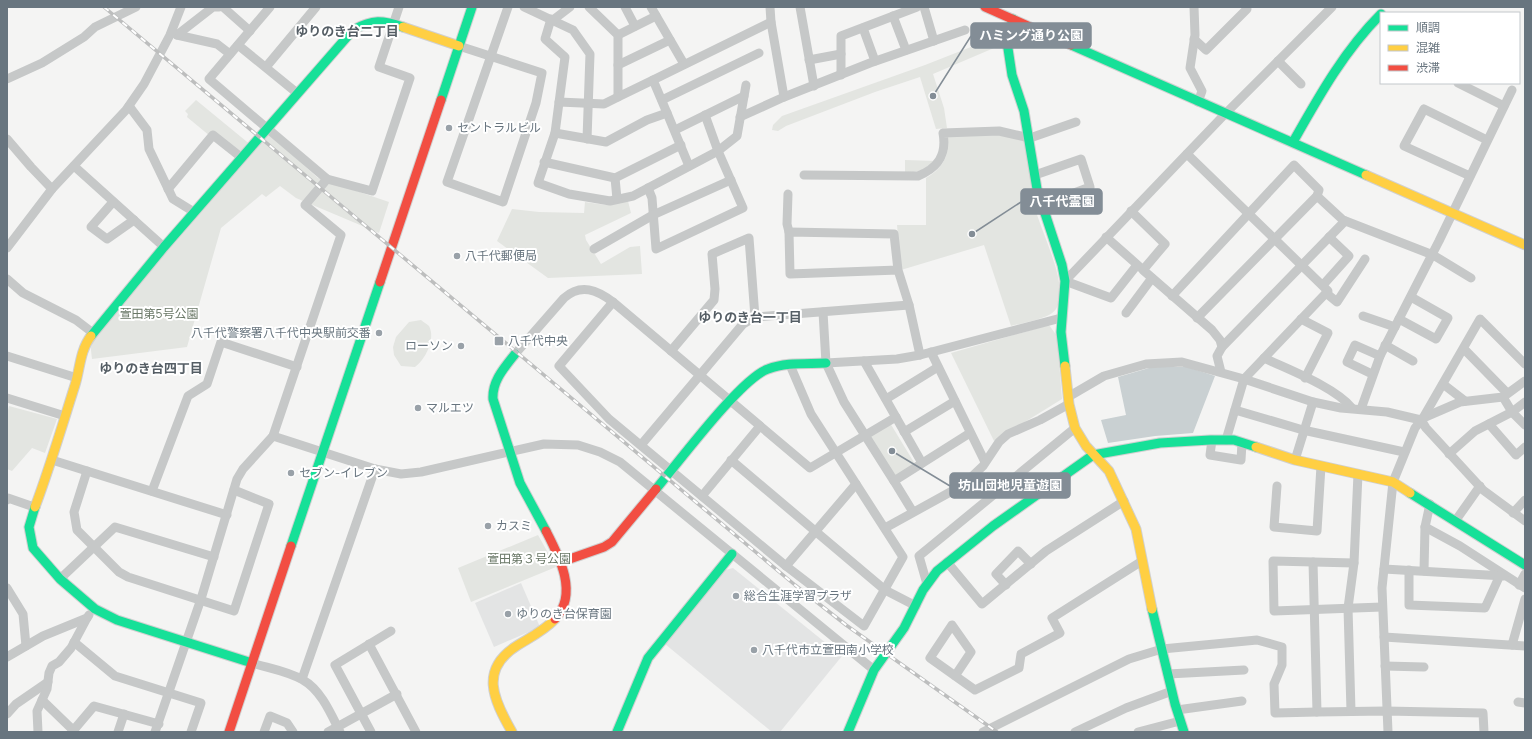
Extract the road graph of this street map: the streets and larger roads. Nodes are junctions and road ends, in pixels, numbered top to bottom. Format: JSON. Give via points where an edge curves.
{"nodes":[{"id":1,"x":136,"y":7,"type":"edge"},
{"id":2,"x":181,"y":7,"type":"edge"},
{"id":3,"x":219,"y":7,"type":"edge"},
{"id":4,"x":223,"y":7,"type":"edge"},
{"id":5,"x":270,"y":7,"type":"edge"},
{"id":6,"x":316,"y":7,"type":"edge"},
{"id":7,"x":399,"y":7,"type":"edge"},
{"id":8,"x":472,"y":7,"type":"edge"},
{"id":9,"x":508,"y":7,"type":"edge"},
{"id":10,"x":524,"y":7,"type":"edge"},
{"id":11,"x":570,"y":7,"type":"edge"},
{"id":12,"x":589,"y":7,"type":"edge"},
{"id":13,"x":625,"y":7,"type":"edge"},
{"id":14,"x":651,"y":7,"type":"edge"},
{"id":15,"x":770,"y":7,"type":"edge"},
{"id":16,"x":800,"y":7,"type":"edge"},
{"id":17,"x":916,"y":7,"type":"edge"},
{"id":18,"x":924,"y":7,"type":"edge"},
{"id":19,"x":986,"y":7,"type":"edge"},
{"id":20,"x":1194,"y":7,"type":"edge"},
{"id":21,"x":1332,"y":7,"type":"edge"},
{"id":22,"x":1247,"y":9,"type":"dead end"},
{"id":23,"x":1380,"y":15,"type":"edge"},
{"id":24,"x":656,"y":16,"type":"junction"},
{"id":25,"x":892,"y":16,"type":"junction"},
{"id":26,"x":552,"y":19,"type":"junction"},
{"id":27,"x":1013,"y":19,"type":"junction"},
{"id":28,"x":771,"y":22,"type":"junction"},
{"id":29,"x":393,"y":24,"type":"junction"},
{"id":30,"x":635,"y":26,"type":"junction"},
{"id":31,"x":863,"y":28,"type":"junction"},
{"id":32,"x":965,"y":30,"type":"dead end"},
{"id":33,"x":250,"y":31,"type":"junction"},
{"id":34,"x":618,"y":35,"type":"junction"},
{"id":35,"x":1194,"y":39,"type":"junction"},
{"id":36,"x":670,"y":40,"type":"junction"},
{"id":37,"x":934,"y":41,"type":"junction"},
{"id":38,"x":238,"y":44,"type":"junction"},
{"id":39,"x":459,"y":46,"type":"junction"},
{"id":40,"x":906,"y":50,"type":"junction"},
{"id":41,"x":759,"y":53,"type":"dead end"},
{"id":42,"x":230,"y":54,"type":"junction"},
{"id":43,"x":841,"y":54,"type":"junction"},
{"id":44,"x":491,"y":56,"type":"junction"},
{"id":45,"x":809,"y":60,"type":"junction"},
{"id":46,"x":1278,"y":61,"type":"junction"},
{"id":47,"x":875,"y":62,"type":"junction"},
{"id":48,"x":684,"y":64,"type":"junction"},
{"id":49,"x":618,"y":65,"type":"junction"},
{"id":50,"x":266,"y":67,"type":"junction"},
{"id":51,"x":841,"y":75,"type":"junction"},
{"id":52,"x":7,"y":79,"type":"edge"},
{"id":53,"x":653,"y":80,"type":"junction"},
{"id":54,"x":1301,"y":84,"type":"dead end"},
{"id":55,"x":1460,"y":84,"type":"edge"},
{"id":56,"x":746,"y":85,"type":"dead end"},
{"id":57,"x":814,"y":86,"type":"junction"},
{"id":58,"x":1512,"y":90,"type":"dead end"},
{"id":59,"x":297,"y":93,"type":"junction"},
{"id":60,"x":744,"y":96,"type":"junction"},
{"id":61,"x":618,"y":97,"type":"junction"},
{"id":62,"x":784,"y":97,"type":"junction"},
{"id":63,"x":662,"y":100,"type":"junction"},
{"id":64,"x":559,"y":102,"type":"junction"},
{"id":65,"x":1198,"y":102,"type":"junction"},
{"id":66,"x":589,"y":104,"type":"junction"},
{"id":67,"x":129,"y":106,"type":"junction"},
{"id":68,"x":1504,"y":106,"type":"junction"},
{"id":69,"x":667,"y":113,"type":"junction"},
{"id":70,"x":1224,"y":114,"type":"junction"},
{"id":71,"x":705,"y":115,"type":"junction"},
{"id":72,"x":740,"y":117,"type":"junction"},
{"id":73,"x":1076,"y":122,"type":"dead end"},
{"id":74,"x":267,"y":129,"type":"junction"},
{"id":75,"x":676,"y":130,"type":"junction"},
{"id":76,"x":555,"y":133,"type":"junction"},
{"id":77,"x":1030,"y":138,"type":"junction"},
{"id":78,"x":7,"y":139,"type":"edge"},
{"id":79,"x":587,"y":139,"type":"junction"},
{"id":80,"x":1487,"y":140,"type":"junction"},
{"id":81,"x":1293,"y":142,"type":"junction"},
{"id":82,"x":681,"y":145,"type":"junction"},
{"id":83,"x":718,"y":151,"type":"junction"},
{"id":84,"x":1187,"y":154,"type":"junction"},
{"id":85,"x":242,"y":158,"type":"junction"},
{"id":86,"x":544,"y":162,"type":"junction"},
{"id":87,"x":74,"y":166,"type":"junction"},
{"id":88,"x":689,"y":166,"type":"junction"},
{"id":89,"x":804,"y":175,"type":"dead end"},
{"id":90,"x":1034,"y":176,"type":"junction"},
{"id":91,"x":1470,"y":176,"type":"junction"},
{"id":92,"x":615,"y":178,"type":"junction"},
{"id":93,"x":327,"y":179,"type":"junction"},
{"id":94,"x":731,"y":180,"type":"junction"},
{"id":95,"x":648,"y":188,"type":"junction"},
{"id":96,"x":52,"y":189,"type":"junction"},
{"id":97,"x":168,"y":189,"type":"junction"},
{"id":98,"x":788,"y":194,"type":"dead end"},
{"id":99,"x":1317,"y":196,"type":"junction"},
{"id":100,"x":617,"y":199,"type":"junction"},
{"id":101,"x":114,"y":202,"type":"junction"},
{"id":102,"x":1042,"y":205,"type":"junction"},
{"id":103,"x":1131,"y":211,"type":"junction"},
{"id":104,"x":194,"y":212,"type":"junction"},
{"id":105,"x":1249,"y":213,"type":"junction"},
{"id":106,"x":1452,"y":213,"type":"junction"},
{"id":107,"x":654,"y":215,"type":"junction"},
{"id":108,"x":134,"y":220,"type":"junction"},
{"id":109,"x":1345,"y":221,"type":"junction"},
{"id":110,"x":789,"y":232,"type":"junction"},
{"id":111,"x":1106,"y":237,"type":"junction"},
{"id":112,"x":1329,"y":237,"type":"junction"},
{"id":113,"x":1275,"y":239,"type":"junction"},
{"id":114,"x":1525,"y":245,"type":"edge"},
{"id":115,"x":164,"y":247,"type":"junction"},
{"id":116,"x":7,"y":248,"type":"edge"},
{"id":117,"x":594,"y":249,"type":"dead end"},
{"id":118,"x":1433,"y":255,"type":"junction"},
{"id":119,"x":1365,"y":259,"type":"dead end"},
{"id":120,"x":1302,"y":266,"type":"junction"},
{"id":121,"x":1140,"y":268,"type":"junction"},
{"id":122,"x":898,"y":270,"type":"junction"},
{"id":123,"x":1152,"y":278,"type":"junction"},
{"id":124,"x":1471,"y":278,"type":"dead end"},
{"id":125,"x":7,"y":279,"type":"edge"},
{"id":126,"x":1065,"y":281,"type":"junction"},
{"id":127,"x":1324,"y":289,"type":"junction"},
{"id":128,"x":1172,"y":296,"type":"junction"},
{"id":129,"x":1410,"y":297,"type":"junction"},
{"id":130,"x":613,"y":302,"type":"junction"},
{"id":131,"x":909,"y":305,"type":"junction"},
{"id":132,"x":823,"y":312,"type":"junction"},
{"id":133,"x":1126,"y":313,"type":"dead end"},
{"id":134,"x":755,"y":316,"type":"junction"},
{"id":135,"x":1363,"y":316,"type":"dead end"},
{"id":136,"x":1061,"y":318,"type":"junction"},
{"id":137,"x":1197,"y":318,"type":"junction"},
{"id":138,"x":1301,"y":319,"type":"junction"},
{"id":139,"x":1397,"y":323,"type":"junction"},
{"id":140,"x":92,"y":333,"type":"junction"},
{"id":141,"x":1385,"y":345,"type":"junction"},
{"id":142,"x":1222,"y":346,"type":"junction"},
{"id":143,"x":1464,"y":349,"type":"junction"},
{"id":144,"x":671,"y":351,"type":"junction"},
{"id":145,"x":931,"y":352,"type":"junction"},
{"id":146,"x":920,"y":355,"type":"junction"},
{"id":147,"x":7,"y":356,"type":"edge"},
{"id":148,"x":1380,"y":356,"type":"junction"},
{"id":149,"x":1264,"y":358,"type":"junction"},
{"id":150,"x":864,"y":361,"type":"junction"},
{"id":151,"x":1413,"y":361,"type":"dead end"},
{"id":152,"x":826,"y":363,"type":"junction"},
{"id":153,"x":1525,"y":364,"type":"edge"},
{"id":154,"x":790,"y":365,"type":"junction"},
{"id":155,"x":297,"y":367,"type":"junction"},
{"id":156,"x":938,"y":368,"type":"junction"},
{"id":157,"x":1221,"y":372,"type":"junction"},
{"id":158,"x":1372,"y":374,"type":"junction"},
{"id":159,"x":699,"y":376,"type":"junction"},
{"id":160,"x":77,"y":378,"type":"junction"},
{"id":161,"x":1305,"y":378,"type":"junction"},
{"id":162,"x":1244,"y":379,"type":"junction"},
{"id":163,"x":1525,"y":381,"type":"edge"},
{"id":164,"x":1443,"y":384,"type":"junction"},
{"id":165,"x":1505,"y":395,"type":"junction"},
{"id":166,"x":7,"y":398,"type":"edge"},
{"id":167,"x":886,"y":399,"type":"junction"},
{"id":168,"x":730,"y":401,"type":"junction"},
{"id":169,"x":955,"y":401,"type":"junction"},
{"id":170,"x":1068,"y":401,"type":"junction"},
{"id":171,"x":1465,"y":401,"type":"junction"},
{"id":172,"x":1313,"y":402,"type":"junction"},
{"id":173,"x":1525,"y":402,"type":"edge"},
{"id":174,"x":1357,"y":408,"type":"junction"},
{"id":175,"x":1235,"y":410,"type":"junction"},
{"id":176,"x":1512,"y":412,"type":"junction"},
{"id":177,"x":65,"y":416,"type":"junction"},
{"id":178,"x":896,"y":417,"type":"junction"},
{"id":179,"x":1422,"y":419,"type":"junction"},
{"id":180,"x":1489,"y":424,"type":"junction"},
{"id":181,"x":1525,"y":425,"type":"edge"},
{"id":182,"x":760,"y":426,"type":"junction"},
{"id":183,"x":1075,"y":428,"type":"junction"},
{"id":184,"x":1303,"y":430,"type":"junction"},
{"id":185,"x":904,"y":432,"type":"junction"},
{"id":186,"x":970,"y":433,"type":"junction"},
{"id":187,"x":864,"y":435,"type":"junction"},
{"id":188,"x":273,"y":436,"type":"junction"},
{"id":189,"x":1212,"y":440,"type":"junction"},
{"id":190,"x":1226,"y":440,"type":"junction"},
{"id":191,"x":1242,"y":443,"type":"junction"},
{"id":192,"x":641,"y":445,"type":"junction"},
{"id":193,"x":1525,"y":447,"type":"edge"},
{"id":194,"x":324,"y":452,"type":"junction"},
{"id":195,"x":510,"y":452,"type":"junction"},
{"id":196,"x":834,"y":452,"type":"junction"},
{"id":197,"x":1404,"y":452,"type":"junction"},
{"id":198,"x":1449,"y":454,"type":"junction"},
{"id":199,"x":1093,"y":455,"type":"junction"},
{"id":200,"x":52,"y":460,"type":"junction"},
{"id":201,"x":731,"y":460,"type":"junction"},
{"id":202,"x":1295,"y":460,"type":"junction"},
{"id":203,"x":985,"y":462,"type":"junction"},
{"id":204,"x":922,"y":463,"type":"junction"},
{"id":205,"x":1321,"y":466,"type":"junction"},
{"id":206,"x":375,"y":469,"type":"junction"},
{"id":207,"x":87,"y":471,"type":"junction"},
{"id":208,"x":673,"y":471,"type":"junction"},
{"id":209,"x":1358,"y":474,"type":"junction"},
{"id":210,"x":894,"y":481,"type":"junction"},
{"id":211,"x":1393,"y":482,"type":"junction"},
{"id":212,"x":856,"y":484,"type":"junction"},
{"id":213,"x":1277,"y":486,"type":"dead end"},
{"id":214,"x":1480,"y":486,"type":"junction"},
{"id":215,"x":234,"y":490,"type":"junction"},
{"id":216,"x":152,"y":491,"type":"junction"},
{"id":217,"x":656,"y":492,"type":"junction"},
{"id":218,"x":702,"y":496,"type":"junction"},
{"id":219,"x":7,"y":500,"type":"edge"},
{"id":220,"x":1525,"y":500,"type":"edge"},
{"id":221,"x":1124,"y":501,"type":"junction"},
{"id":222,"x":1430,"y":504,"type":"junction"},
{"id":223,"x":34,"y":507,"type":"junction"},
{"id":224,"x":913,"y":512,"type":"junction"},
{"id":225,"x":1514,"y":513,"type":"junction"},
{"id":226,"x":227,"y":515,"type":"junction"},
{"id":227,"x":1456,"y":520,"type":"junction"},
{"id":228,"x":1525,"y":521,"type":"edge"},
{"id":229,"x":1425,"y":527,"type":"junction"},
{"id":230,"x":885,"y":528,"type":"junction"},
{"id":231,"x":817,"y":532,"type":"junction"},
{"id":232,"x":93,"y":547,"type":"junction"},
{"id":233,"x":732,"y":554,"type":"junction"},
{"id":234,"x":214,"y":557,"type":"junction"},
{"id":235,"x":1142,"y":561,"type":"junction"},
{"id":236,"x":560,"y":562,"type":"junction"},
{"id":237,"x":947,"y":562,"type":"junction"},
{"id":238,"x":1313,"y":562,"type":"junction"},
{"id":239,"x":1354,"y":563,"type":"junction"},
{"id":240,"x":1031,"y":564,"type":"junction"},
{"id":241,"x":1525,"y":565,"type":"edge"},
{"id":242,"x":786,"y":566,"type":"junction"},
{"id":243,"x":1384,"y":568,"type":"junction"},
{"id":244,"x":1409,"y":570,"type":"junction"},
{"id":245,"x":1424,"y":571,"type":"junction"},
{"id":246,"x":1525,"y":574,"type":"edge"},
{"id":247,"x":1503,"y":576,"type":"junction"},
{"id":248,"x":61,"y":578,"type":"junction"},
{"id":249,"x":927,"y":584,"type":"junction"},
{"id":250,"x":1006,"y":584,"type":"junction"},
{"id":251,"x":1522,"y":586,"type":"edge"},
{"id":252,"x":7,"y":588,"type":"edge"},
{"id":253,"x":885,"y":590,"type":"junction"},
{"id":254,"x":1525,"y":599,"type":"edge"},
{"id":255,"x":201,"y":600,"type":"junction"},
{"id":256,"x":916,"y":606,"type":"junction"},
{"id":257,"x":1382,"y":607,"type":"junction"},
{"id":258,"x":93,"y":608,"type":"junction"},
{"id":259,"x":1348,"y":608,"type":"junction"},
{"id":260,"x":1315,"y":609,"type":"junction"},
{"id":261,"x":87,"y":618,"type":"junction"},
{"id":262,"x":391,"y":630,"type":"dead end"},
{"id":263,"x":1384,"y":637,"type":"junction"},
{"id":264,"x":74,"y":642,"type":"junction"},
{"id":265,"x":186,"y":642,"type":"junction"},
{"id":266,"x":369,"y":644,"type":"junction"},
{"id":267,"x":1512,"y":645,"type":"junction"},
{"id":268,"x":26,"y":646,"type":"junction"},
{"id":269,"x":1525,"y":646,"type":"edge"},
{"id":270,"x":1162,"y":649,"type":"junction"},
{"id":271,"x":7,"y":657,"type":"edge"},
{"id":272,"x":252,"y":663,"type":"junction"},
{"id":273,"x":1385,"y":666,"type":"junction"},
{"id":274,"x":1424,"y":667,"type":"dead end"},
{"id":275,"x":874,"y":670,"type":"junction"},
{"id":276,"x":1244,"y":670,"type":"dead end"},
{"id":277,"x":1168,"y":674,"type":"junction"},
{"id":278,"x":955,"y":676,"type":"junction"},
{"id":279,"x":302,"y":679,"type":"junction"},
{"id":280,"x":48,"y":682,"type":"junction"},
{"id":281,"x":1172,"y":691,"type":"junction"},
{"id":282,"x":169,"y":694,"type":"junction"},
{"id":283,"x":397,"y":694,"type":"junction"},
{"id":284,"x":42,"y":700,"type":"junction"},
{"id":285,"x":1242,"y":701,"type":"dead end"},
{"id":286,"x":1176,"y":710,"type":"junction"},
{"id":287,"x":1386,"y":710,"type":"junction"},
{"id":288,"x":1317,"y":712,"type":"junction"},
{"id":289,"x":1351,"y":712,"type":"junction"},
{"id":290,"x":7,"y":714,"type":"edge"},
{"id":291,"x":124,"y":714,"type":"junction"},
{"id":292,"x":361,"y":714,"type":"junction"},
{"id":293,"x":1180,"y":721,"type":"junction"},
{"id":294,"x":157,"y":728,"type":"edge"},
{"id":295,"x":339,"y":730,"type":"edge"},
{"id":296,"x":72,"y":731,"type":"edge"},
{"id":297,"x":38,"y":732,"type":"edge"},
{"id":298,"x":118,"y":732,"type":"edge"},
{"id":299,"x":191,"y":732,"type":"edge"},
{"id":300,"x":229,"y":732,"type":"edge"},
{"id":301,"x":264,"y":732,"type":"edge"},
{"id":302,"x":293,"y":732,"type":"edge"},
{"id":303,"x":328,"y":732,"type":"edge"},
{"id":304,"x":371,"y":732,"type":"edge"},
{"id":305,"x":416,"y":732,"type":"edge"},
{"id":306,"x":512,"y":732,"type":"edge"},
{"id":307,"x":616,"y":732,"type":"edge"},
{"id":308,"x":848,"y":732,"type":"edge"},
{"id":309,"x":983,"y":732,"type":"edge"},
{"id":310,"x":1075,"y":732,"type":"edge"},
{"id":311,"x":1138,"y":732,"type":"edge"},
{"id":312,"x":1184,"y":732,"type":"edge"},
{"id":313,"x":1388,"y":732,"type":"edge"},
{"id":314,"x":1484,"y":732,"type":"edge"}],
"edges":[{"from":1,"to":52,"type":"street","via":[[95,27],[84,37],[42,63]]},
{"from":2,"to":67,"type":"street","via":[[170,35]]},
{"from":3,"to":42,"type":"street","via":[[213,7],[177,35],[217,44]]},
{"from":4,"to":33,"type":"street"},
{"from":5,"to":33,"type":"street"},
{"from":6,"to":50,"type":"street"},
{"from":7,"to":29,"type":"street"},
{"from":8,"to":39,"type":"street"},
{"from":9,"to":44,"type":"street"},
{"from":10,"to":26,"type":"street"},
{"from":11,"to":26,"type":"street"},
{"from":12,"to":34,"type":"street"},
{"from":13,"to":30,"type":"street"},
{"from":14,"to":24,"type":"street"},
{"from":15,"to":28,"type":"street"},
{"from":16,"to":45,"type":"street"},
{"from":17,"to":25,"type":"street"},
{"from":18,"to":37,"type":"street"},
{"from":19,"to":27,"type":"street"},
{"from":20,"to":35,"type":"street"},
{"from":21,"to":46,"type":"street"},
{"from":22,"to":35,"type":"street","via":[[1206,50]]},
{"from":23,"to":81,"type":"street","via":[[1363,31],[1344,58]]},
{"from":24,"to":30,"type":"street"},
{"from":24,"to":36,"type":"street"},
{"from":25,"to":31,"type":"street"},
{"from":25,"to":40,"type":"street"},
{"from":26,"to":64,"type":"street","via":[[545,39],[564,57]]},
{"from":26,"to":66,"type":"street","via":[[573,30],[590,54]]},
{"from":27,"to":65,"type":"street"},
{"from":27,"to":77,"type":"street","via":[[1007,42],[1012,75]]},
{"from":28,"to":48,"type":"street"},
{"from":28,"to":62,"type":"street"},
{"from":29,"to":39,"type":"street"},
{"from":29,"to":59,"type":"street","via":[[386,21],[368,22],[353,30]]},
{"from":29,"to":93,"type":"street","via":[[379,67],[410,78],[372,191]]},
{"from":30,"to":34,"type":"street"},
{"from":31,"to":43,"type":"street","via":[[841,36]]},
{"from":31,"to":47,"type":"street"},
{"from":32,"to":37,"type":"street"},
{"from":33,"to":38,"type":"street"},
{"from":34,"to":49,"type":"street"},
{"from":35,"to":65,"type":"street","via":[[1190,68],[1202,91]]},
{"from":36,"to":48,"type":"street"},
{"from":36,"to":49,"type":"street"},
{"from":37,"to":40,"type":"street"},
{"from":38,"to":42,"type":"street"},
{"from":38,"to":50,"type":"street"},
{"from":39,"to":44,"type":"street"},
{"from":39,"to":194,"type":"street"},
{"from":40,"to":47,"type":"street"},
{"from":41,"to":63,"type":"street"},
{"from":42,"to":74,"type":"street","via":[[209,79]]},
{"from":43,"to":45,"type":"street"},
{"from":43,"to":51,"type":"street"},
{"from":44,"to":44,"type":"street","via":[[447,182],[503,202],[536,103],[542,73]]},
{"from":45,"to":57,"type":"street"},
{"from":46,"to":54,"type":"street"},
{"from":46,"to":70,"type":"street"},
{"from":47,"to":51,"type":"street"},
{"from":48,"to":53,"type":"street"},
{"from":49,"to":61,"type":"street"},
{"from":50,"to":59,"type":"street"},
{"from":51,"to":57,"type":"street"},
{"from":53,"to":61,"type":"street"},
{"from":53,"to":63,"type":"street"},
{"from":55,"to":68,"type":"street"},
{"from":56,"to":60,"type":"street"},
{"from":57,"to":62,"type":"street"},
{"from":58,"to":68,"type":"street"},
{"from":59,"to":74,"type":"street"},
{"from":60,"to":71,"type":"street"},
{"from":60,"to":72,"type":"street"},
{"from":61,"to":66,"type":"street","via":[[604,104]]},
{"from":62,"to":72,"type":"street"},
{"from":63,"to":69,"type":"street"},
{"from":64,"to":66,"type":"street"},
{"from":64,"to":76,"type":"street"},
{"from":65,"to":70,"type":"street"},
{"from":66,"to":79,"type":"street"},
{"from":67,"to":87,"type":"street"},
{"from":67,"to":97,"type":"street","via":[[147,130],[149,149]]},
{"from":68,"to":80,"type":"street"},
{"from":69,"to":75,"type":"street"},
{"from":69,"to":79,"type":"street","via":[[647,120],[606,142]]},
{"from":70,"to":81,"type":"street"},
{"from":70,"to":84,"type":"street"},
{"from":71,"to":75,"type":"street"},
{"from":71,"to":83,"type":"street"},
{"from":72,"to":83,"type":"street","via":[[737,136]]},
{"from":73,"to":77,"type":"street"},
{"from":74,"to":85,"type":"street"},
{"from":74,"to":93,"type":"street"},
{"from":75,"to":82,"type":"street"},
{"from":76,"to":79,"type":"street"},
{"from":76,"to":86,"type":"street"},
{"from":77,"to":89,"type":"street","via":[[999,131],[943,133],[944,147],[937,165],[918,176]]},
{"from":77,"to":90,"type":"street"},
{"from":78,"to":96,"type":"street"},
{"from":80,"to":91,"type":"street"},
{"from":80,"to":91,"type":"street","via":[[1424,109],[1404,146]]},
{"from":81,"to":106,"type":"street"},
{"from":82,"to":88,"type":"street"},
{"from":82,"to":92,"type":"street"},
{"from":83,"to":88,"type":"street"},
{"from":83,"to":94,"type":"street"},
{"from":84,"to":103,"type":"street"},
{"from":84,"to":105,"type":"street"},
{"from":85,"to":97,"type":"street","via":[[213,135]]},
{"from":85,"to":104,"type":"street"},
{"from":86,"to":92,"type":"street"},
{"from":86,"to":100,"type":"street","via":[[538,182],[569,194],[610,201]]},
{"from":87,"to":96,"type":"street"},
{"from":87,"to":101,"type":"street"},
{"from":88,"to":95,"type":"street"},
{"from":90,"to":102,"type":"street"},
{"from":90,"to":102,"type":"street","via":[[1081,159],[1090,186]]},
{"from":91,"to":106,"type":"street"},
{"from":92,"to":100,"type":"street"},
{"from":93,"to":155,"type":"street","via":[[305,205],[341,235]]},
{"from":94,"to":107,"type":"street"},
{"from":94,"to":107,"type":"street","via":[[743,208],[656,249]]},
{"from":95,"to":100,"type":"street","via":[[633,196]]},
{"from":95,"to":107,"type":"street"},
{"from":96,"to":116,"type":"street"},
{"from":97,"to":104,"type":"street","via":[[173,199]]},
{"from":98,"to":110,"type":"street"},
{"from":99,"to":105,"type":"street","via":[[1319,190],[1294,165]]},
{"from":99,"to":109,"type":"street"},
{"from":99,"to":113,"type":"street"},
{"from":101,"to":108,"type":"street"},
{"from":101,"to":108,"type":"street","via":[[91,227],[107,239]]},
{"from":102,"to":126,"type":"street"},
{"from":103,"to":111,"type":"street"},
{"from":103,"to":121,"type":"street","via":[[1165,244]]},
{"from":104,"to":115,"type":"street"},
{"from":105,"to":113,"type":"street"},
{"from":105,"to":128,"type":"street"},
{"from":106,"to":114,"type":"street"},
{"from":106,"to":118,"type":"street"},
{"from":107,"to":117,"type":"street"},
{"from":108,"to":115,"type":"street"},
{"from":109,"to":112,"type":"street"},
{"from":109,"to":118,"type":"street"},
{"from":110,"to":122,"type":"street","via":[[894,234]]},
{"from":110,"to":122,"type":"street","via":[[790,274]]},
{"from":111,"to":121,"type":"street"},
{"from":111,"to":126,"type":"street"},
{"from":112,"to":120,"type":"street"},
{"from":112,"to":127,"type":"street","via":[[1349,256]]},
{"from":113,"to":120,"type":"street"},
{"from":113,"to":137,"type":"street"},
{"from":115,"to":140,"type":"street"},
{"from":118,"to":124,"type":"street"},
{"from":118,"to":129,"type":"street"},
{"from":119,"to":127,"type":"street","via":[[1337,302]]},
{"from":120,"to":127,"type":"street"},
{"from":120,"to":142,"type":"street"},
{"from":121,"to":123,"type":"street"},
{"from":121,"to":126,"type":"street","via":[[1112,298]]},
{"from":122,"to":131,"type":"street"},
{"from":123,"to":128,"type":"street"},
{"from":123,"to":133,"type":"street"},
{"from":125,"to":140,"type":"street","via":[[23,293],[76,320]]},
{"from":126,"to":136,"type":"street"},
{"from":127,"to":138,"type":"street"},
{"from":128,"to":137,"type":"street"},
{"from":129,"to":139,"type":"street"},
{"from":129,"to":139,"type":"street","via":[[1448,318],[1436,339]]},
{"from":130,"to":144,"type":"street"},
{"from":130,"to":192,"type":"street","via":[[559,366],[609,419]]},
{"from":130,"to":195,"type":"street","via":[[599,292],[589,290],[568,294],[500,373],[494,386],[493,397]]},
{"from":131,"to":132,"type":"street"},
{"from":131,"to":146,"type":"street"},
{"from":132,"to":134,"type":"street"},
{"from":132,"to":152,"type":"street"},
{"from":134,"to":144,"type":"street","via":[[749,238],[712,254],[714,300]]},
{"from":134,"to":159,"type":"street","via":[[743,324]]},
{"from":135,"to":139,"type":"street"},
{"from":136,"to":145,"type":"street"},
{"from":136,"to":170,"type":"street"},
{"from":137,"to":142,"type":"street","via":[[1212,330]]},
{"from":138,"to":149,"type":"street"},
{"from":138,"to":161,"type":"street","via":[[1328,333]]},
{"from":139,"to":141,"type":"street"},
{"from":140,"to":160,"type":"street","via":[[83,351]]},
{"from":141,"to":148,"type":"street"},
{"from":141,"to":151,"type":"street"},
{"from":142,"to":157,"type":"street","via":[[1217,356]]},
{"from":143,"to":153,"type":"street","via":[[1480,319]]},
{"from":143,"to":164,"type":"street"},
{"from":143,"to":165,"type":"street"},
{"from":144,"to":159,"type":"street"},
{"from":145,"to":146,"type":"street"},
{"from":145,"to":156,"type":"street"},
{"from":146,"to":150,"type":"street"},
{"from":147,"to":160,"type":"street"},
{"from":148,"to":158,"type":"street"},
{"from":148,"to":158,"type":"street","via":[[1355,346],[1347,362]]},
{"from":149,"to":161,"type":"street"},
{"from":149,"to":162,"type":"street"},
{"from":150,"to":152,"type":"street"},
{"from":150,"to":167,"type":"street"},
{"from":152,"to":154,"type":"street"},
{"from":152,"to":187,"type":"street","via":[[844,402]]},
{"from":154,"to":168,"type":"street","via":[[760,373]]},
{"from":154,"to":196,"type":"street","via":[[811,414]]},
{"from":155,"to":188,"type":"street"},
{"from":155,"to":216,"type":"street","via":[[221,342],[207,384],[188,396]]},
{"from":156,"to":167,"type":"street"},
{"from":156,"to":169,"type":"street"},
{"from":157,"to":162,"type":"street"},
{"from":157,"to":170,"type":"street","via":[[1188,362],[1146,364],[1104,376]]},
{"from":158,"to":174,"type":"street"},
{"from":159,"to":168,"type":"street"},
{"from":159,"to":192,"type":"street"},
{"from":160,"to":177,"type":"street"},
{"from":161,"to":174,"type":"street"},
{"from":162,"to":172,"type":"street"},
{"from":162,"to":175,"type":"street"},
{"from":163,"to":165,"type":"street"},
{"from":164,"to":171,"type":"street"},
{"from":164,"to":179,"type":"street"},
{"from":165,"to":171,"type":"street"},
{"from":165,"to":176,"type":"street"},
{"from":166,"to":177,"type":"street"},
{"from":167,"to":178,"type":"street"},
{"from":168,"to":182,"type":"street"},
{"from":168,"to":208,"type":"street"},
{"from":169,"to":185,"type":"street"},
{"from":169,"to":186,"type":"street"},
{"from":170,"to":183,"type":"street"},
{"from":170,"to":203,"type":"street","via":[[1040,420],[1008,434]]},
{"from":171,"to":179,"type":"street"},
{"from":172,"to":174,"type":"street","via":[[1341,408]]},
{"from":172,"to":184,"type":"street"},
{"from":173,"to":176,"type":"street"},
{"from":174,"to":179,"type":"street"},
{"from":175,"to":184,"type":"street"},
{"from":175,"to":190,"type":"street"},
{"from":176,"to":180,"type":"street"},
{"from":176,"to":181,"type":"street"},
{"from":177,"to":200,"type":"street"},
{"from":178,"to":185,"type":"street"},
{"from":178,"to":187,"type":"street"},
{"from":179,"to":197,"type":"street"},
{"from":179,"to":198,"type":"street","via":[[1426,428]]},
{"from":180,"to":193,"type":"street","via":[[1516,455]]},
{"from":180,"to":198,"type":"street","via":[[1475,431]]},
{"from":182,"to":196,"type":"street","via":[[810,468]]},
{"from":182,"to":201,"type":"street"},
{"from":183,"to":199,"type":"street"},
{"from":183,"to":249,"type":"street","via":[[919,556]]},
{"from":184,"to":197,"type":"street"},
{"from":184,"to":202,"type":"street"},
{"from":185,"to":204,"type":"street"},
{"from":186,"to":203,"type":"street"},
{"from":186,"to":204,"type":"street"},
{"from":187,"to":196,"type":"street"},
{"from":187,"to":210,"type":"street"},
{"from":188,"to":194,"type":"street"},
{"from":188,"to":215,"type":"street","via":[[243,469]]},
{"from":189,"to":190,"type":"street"},
{"from":189,"to":191,"type":"street","via":[[1210,455],[1241,460]]},
{"from":189,"to":199,"type":"street","via":[[1160,443]]},
{"from":190,"to":191,"type":"street"},
{"from":191,"to":202,"type":"street"},
{"from":192,"to":208,"type":"street"},
{"from":194,"to":206,"type":"street"},
{"from":194,"to":272,"type":"street"},
{"from":195,"to":206,"type":"street","via":[[421,472],[401,474]]},
{"from":195,"to":217,"type":"street","via":[[544,444],[578,445],[620,462]]},
{"from":195,"to":236,"type":"street","via":[[520,482]]},
{"from":196,"to":212,"type":"street"},
{"from":197,"to":211,"type":"street"},
{"from":198,"to":214,"type":"street"},
{"from":199,"to":221,"type":"street","via":[[1109,471]]},
{"from":199,"to":237,"type":"street"},
{"from":200,"to":207,"type":"street"},
{"from":200,"to":223,"type":"street"},
{"from":201,"to":218,"type":"street"},
{"from":201,"to":231,"type":"street"},
{"from":202,"to":205,"type":"street"},
{"from":203,"to":224,"type":"street","via":[[963,485]]},
{"from":204,"to":210,"type":"street"},
{"from":205,"to":209,"type":"street"},
{"from":205,"to":213,"type":"street","via":[[1317,531],[1274,527]]},
{"from":206,"to":279,"type":"street"},
{"from":207,"to":216,"type":"street"},
{"from":207,"to":232,"type":"street","via":[[74,512],[77,530]]},
{"from":208,"to":217,"type":"street"},
{"from":208,"to":218,"type":"street"},
{"from":209,"to":211,"type":"street"},
{"from":209,"to":239,"type":"street"},
{"from":210,"to":224,"type":"street"},
{"from":211,"to":222,"type":"street"},
{"from":211,"to":243,"type":"street"},
{"from":212,"to":230,"type":"street"},
{"from":212,"to":231,"type":"street"},
{"from":214,"to":225,"type":"street"},
{"from":214,"to":227,"type":"street"},
{"from":215,"to":226,"type":"street"},
{"from":215,"to":255,"type":"street","via":[[269,504],[234,611]]},
{"from":216,"to":226,"type":"street"},
{"from":217,"to":233,"type":"street"},
{"from":217,"to":236,"type":"street","via":[[612,542]]},
{"from":218,"to":242,"type":"street"},
{"from":219,"to":223,"type":"street","via":[[8,498]]},
{"from":220,"to":225,"type":"street"},
{"from":221,"to":235,"type":"street","via":[[1136,529]]},
{"from":221,"to":240,"type":"street","via":[[1046,551]]},
{"from":222,"to":227,"type":"street"},
{"from":222,"to":229,"type":"street"},
{"from":223,"to":248,"type":"street","via":[[29,530],[33,548]]},
{"from":224,"to":230,"type":"street"},
{"from":225,"to":228,"type":"street"},
{"from":226,"to":234,"type":"street"},
{"from":227,"to":241,"type":"street"},
{"from":229,"to":245,"type":"street"},
{"from":229,"to":247,"type":"street"},
{"from":230,"to":253,"type":"street","via":[[903,557]]},
{"from":231,"to":242,"type":"street"},
{"from":231,"to":253,"type":"street"},
{"from":232,"to":234,"type":"street","via":[[115,527]]},
{"from":232,"to":248,"type":"street"},
{"from":232,"to":255,"type":"street","via":[[119,572],[128,577]]},
{"from":233,"to":275,"type":"street"},
{"from":233,"to":307,"type":"street","via":[[648,658]]},
{"from":234,"to":255,"type":"street"},
{"from":235,"to":270,"type":"street"},
{"from":235,"to":278,"type":"street","via":[[1052,618],[1060,633],[1021,654],[1019,668],[975,690]]},
{"from":236,"to":306,"type":"street","via":[[566,588],[565,601],[559,616],[543,632],[510,648],[495,668],[492,686],[494,696]]},
{"from":237,"to":249,"type":"street","via":[[936,571]]},
{"from":237,"to":250,"type":"street","via":[[982,604]]},
{"from":238,"to":239,"type":"street"},
{"from":238,"to":260,"type":"street"},
{"from":238,"to":260,"type":"street","via":[[1273,561],[1274,611]]},
{"from":239,"to":259,"type":"street"},
{"from":240,"to":250,"type":"street"},
{"from":240,"to":250,"type":"street","via":[[1018,551],[996,574]]},
{"from":242,"to":253,"type":"street","via":[[864,626]]},
{"from":243,"to":244,"type":"street"},
{"from":243,"to":257,"type":"street"},
{"from":244,"to":245,"type":"street"},
{"from":244,"to":247,"type":"street","via":[[1409,605],[1485,608]]},
{"from":245,"to":247,"type":"street"},
{"from":246,"to":251,"type":"street"},
{"from":247,"to":251,"type":"street"},
{"from":248,"to":258,"type":"street"},
{"from":249,"to":256,"type":"street"},
{"from":252,"to":268,"type":"street","via":[[22,614]]},
{"from":253,"to":256,"type":"street"},
{"from":254,"to":267,"type":"street"},
{"from":255,"to":265,"type":"street"},
{"from":256,"to":275,"type":"street","via":[[904,628]]},
{"from":257,"to":259,"type":"street"},
{"from":257,"to":263,"type":"street"},
{"from":258,"to":261,"type":"street"},
{"from":258,"to":265,"type":"street","via":[[117,620]]},
{"from":259,"to":260,"type":"street"},
{"from":259,"to":289,"type":"street"},
{"from":260,"to":288,"type":"street"},
{"from":261,"to":264,"type":"street"},
{"from":261,"to":268,"type":"street","via":[[42,636]]},
{"from":262,"to":266,"type":"street"},
{"from":263,"to":267,"type":"street"},
{"from":263,"to":273,"type":"street"},
{"from":264,"to":280,"type":"street","via":[[59,662],[52,666]]},
{"from":264,"to":282,"type":"street","via":[[115,676]]},
{"from":265,"to":272,"type":"street"},
{"from":265,"to":282,"type":"street"},
{"from":266,"to":283,"type":"street"},
{"from":266,"to":292,"type":"street","via":[[335,665]]},
{"from":267,"to":269,"type":"street"},
{"from":268,"to":271,"type":"street"},
{"from":270,"to":277,"type":"street"},
{"from":270,"to":288,"type":"street","via":[[1257,640],[1282,647],[1282,665],[1274,684],[1275,713]]},
{"from":270,"to":309,"type":"street","via":[[1129,659]]},
{"from":272,"to":279,"type":"street"},
{"from":272,"to":300,"type":"street"},
{"from":273,"to":274,"type":"street"},
{"from":273,"to":287,"type":"street"},
{"from":275,"to":308,"type":"street"},
{"from":276,"to":277,"type":"street"},
{"from":277,"to":281,"type":"street"},
{"from":278,"to":278,"type":"street","via":[[930,658],[952,625],[970,652]]},
{"from":279,"to":295,"type":"street","via":[[319,695]]},
{"from":280,"to":284,"type":"street"},
{"from":280,"to":290,"type":"street","via":[[16,704]]},
{"from":281,"to":286,"type":"street"},
{"from":281,"to":310,"type":"street","via":[[1126,708]]},
{"from":282,"to":294,"type":"street"},
{"from":282,"to":299,"type":"street","via":[[201,703]]},
{"from":283,"to":292,"type":"street"},
{"from":283,"to":305,"type":"street"},
{"from":284,"to":296,"type":"street"},
{"from":284,"to":297,"type":"street","via":[[37,711]]},
{"from":285,"to":286,"type":"street"},
{"from":286,"to":293,"type":"street"},
{"from":287,"to":289,"type":"street"},
{"from":287,"to":313,"type":"street"},
{"from":287,"to":314,"type":"street","via":[[1483,713]]},
{"from":288,"to":289,"type":"street"},
{"from":291,"to":294,"type":"street"},
{"from":291,"to":296,"type":"street","via":[[94,706]]},
{"from":291,"to":298,"type":"street"},
{"from":292,"to":295,"type":"street"},
{"from":292,"to":304,"type":"street"},
{"from":293,"to":311,"type":"street"},
{"from":293,"to":312,"type":"street"},
{"from":295,"to":303,"type":"street"},
{"from":301,"to":302,"type":"street","via":[[270,716],[287,723]]}]}
